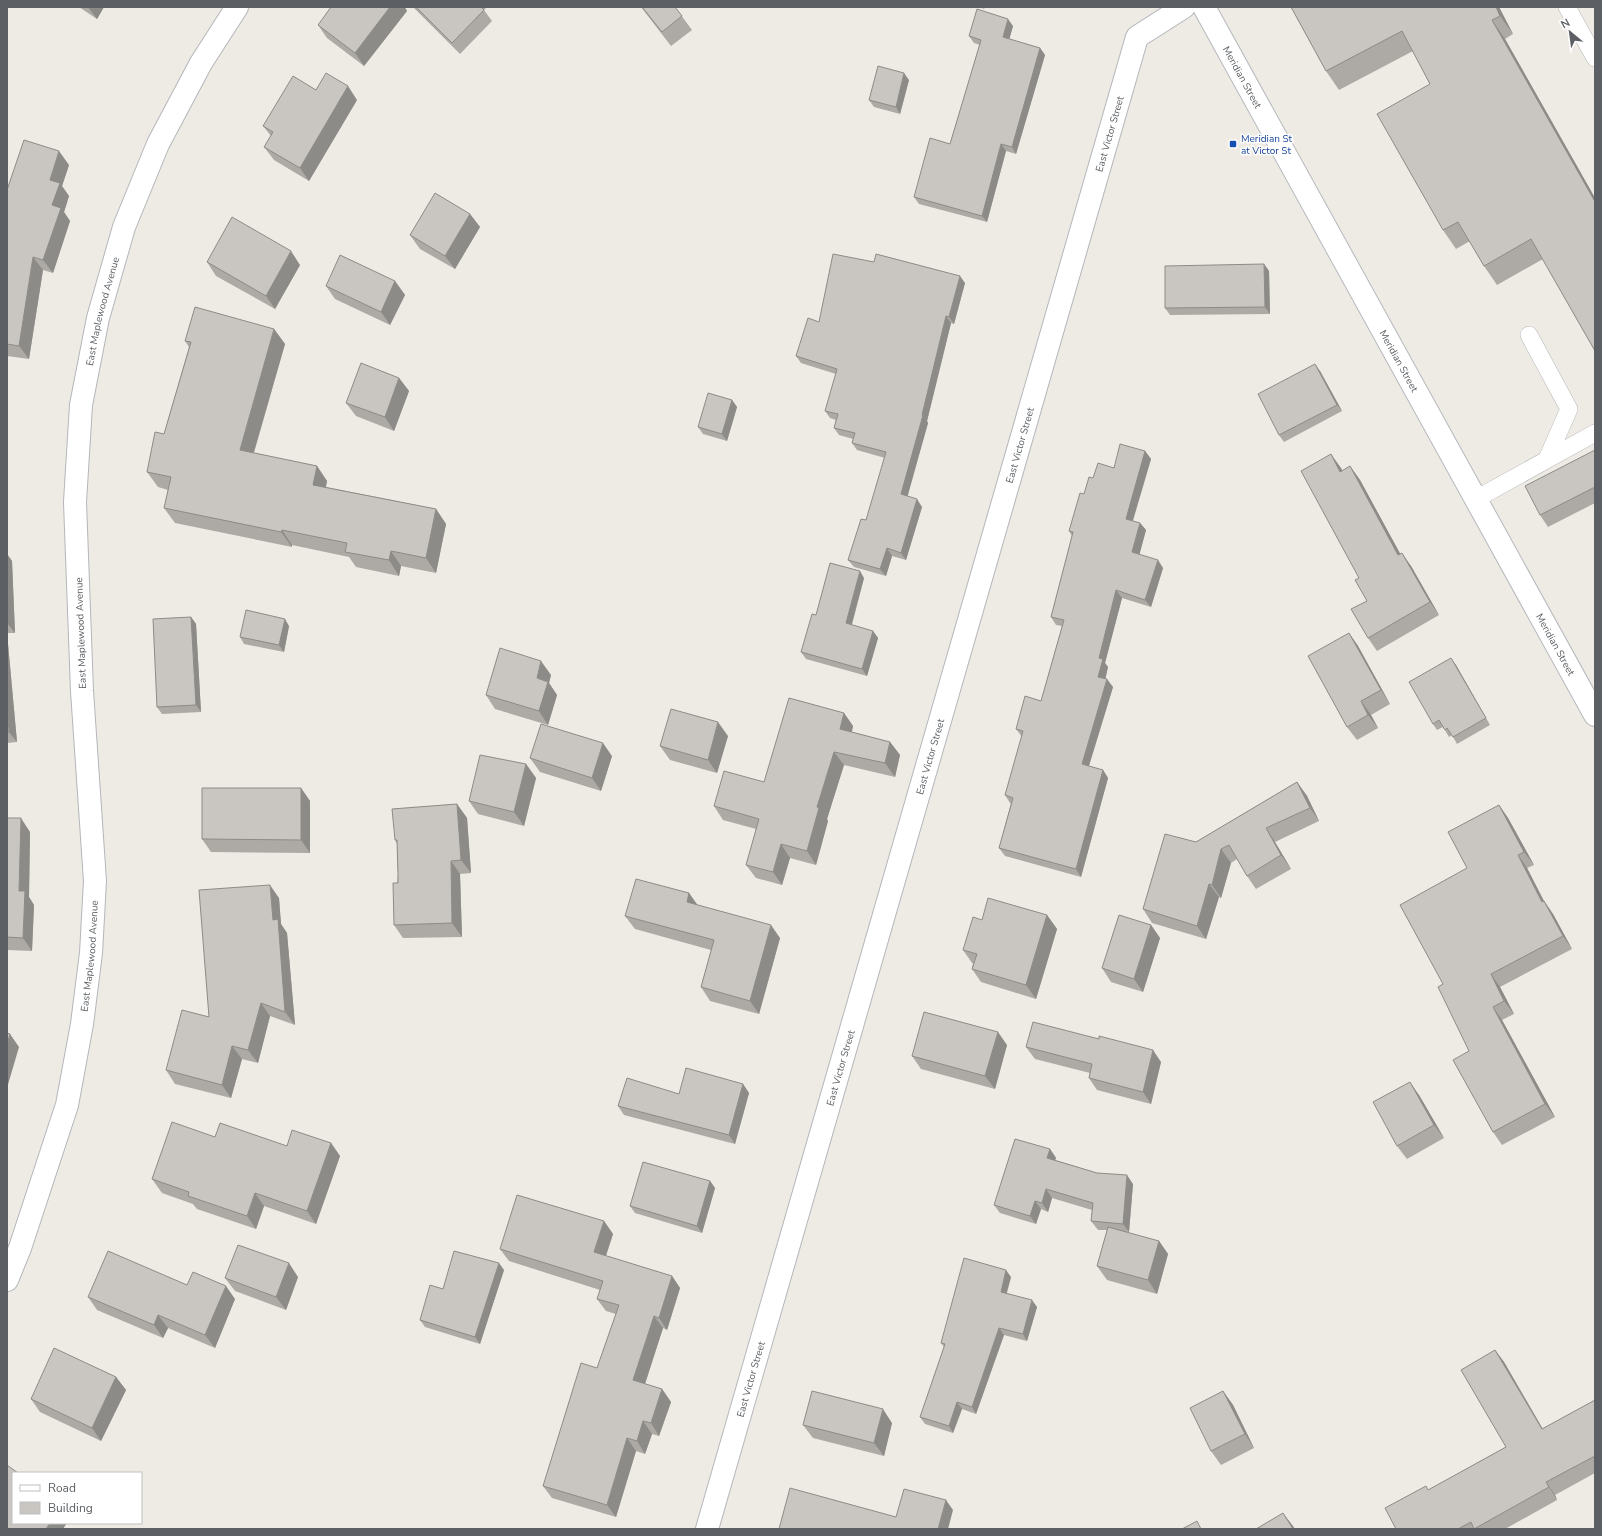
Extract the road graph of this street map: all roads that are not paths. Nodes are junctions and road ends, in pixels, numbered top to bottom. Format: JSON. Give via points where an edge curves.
{"nodes":[{"id":1,"x":237,"y":7,"type":"edge"},
{"id":2,"x":1184,"y":7,"type":"edge"},
{"id":3,"x":1204,"y":7,"type":"edge"},
{"id":4,"x":1567,"y":7,"type":"edge"},
{"id":5,"x":1595,"y":58,"type":"edge"},
{"id":6,"x":1529,"y":335,"type":"dead end"},
{"id":7,"x":1595,"y":433,"type":"edge"},
{"id":8,"x":1547,"y":459,"type":"junction"},
{"id":9,"x":1476,"y":499,"type":"junction"},
{"id":10,"x":1595,"y":715,"type":"edge"},
{"id":11,"x":7,"y":1280,"type":"edge"},
{"id":12,"x":707,"y":1529,"type":"edge"}],
"edges":[{"from":1,"to":11,"type":"street","name":"East Maplewood Avenue","via":[[201,63],[158,144],[124,227],[98,318],[81,405],[75,502],[82,691],[96,880],[91,952],[82,1024],[67,1105]]},
{"from":2,"to":12,"type":"street","name":"East Victor Street","via":[[1137,37]]},
{"from":3,"to":9,"type":"street","name":"Meridian Street"},
{"from":4,"to":5,"type":"lane"},
{"from":6,"to":8,"type":"lane","via":[[1569,409]]},
{"from":7,"to":8,"type":"lane"},
{"from":8,"to":9,"type":"lane"},
{"from":9,"to":10,"type":"street","name":"Meridian Street"}]}
